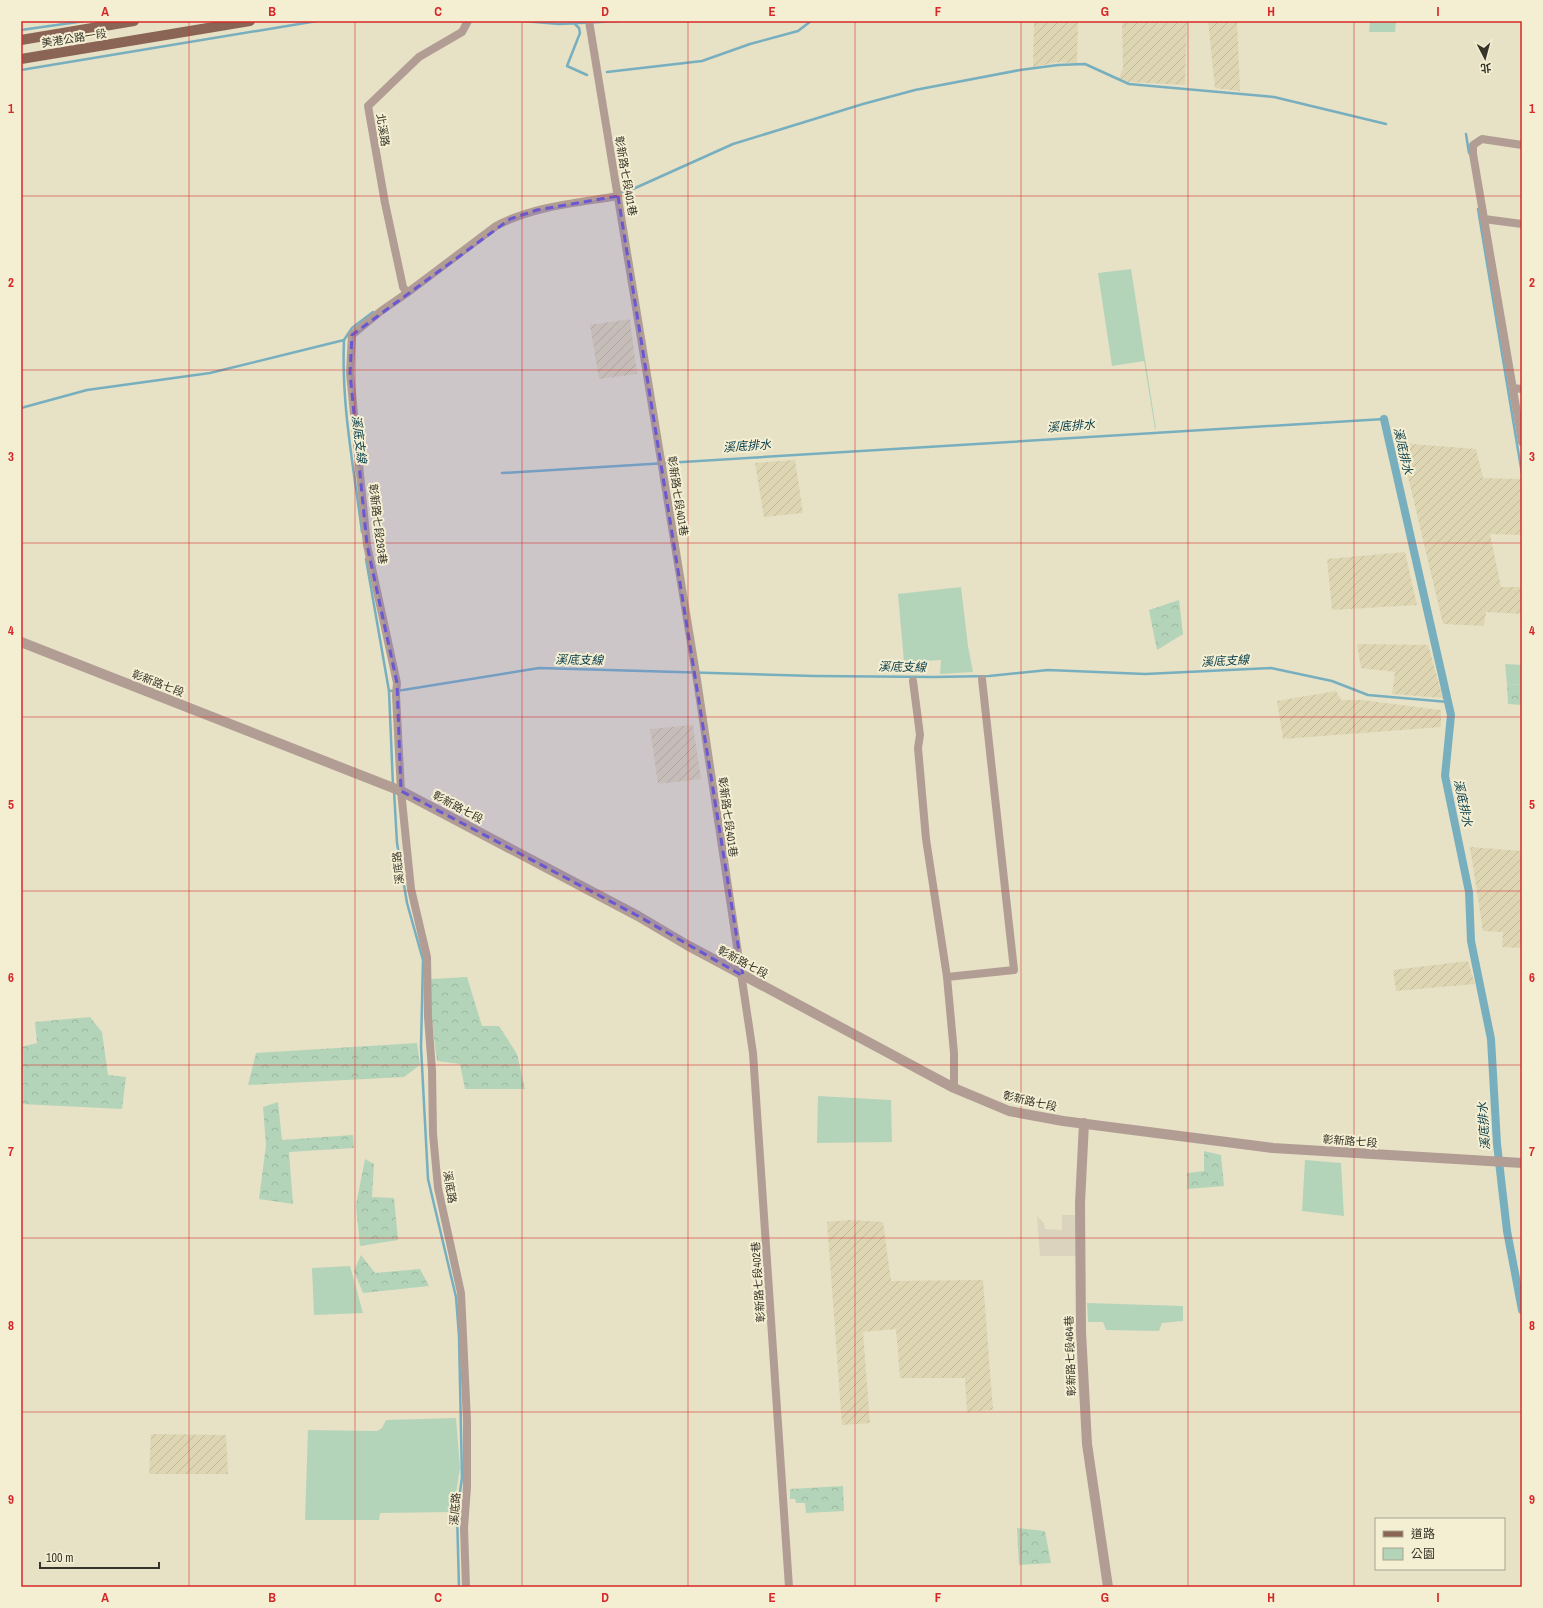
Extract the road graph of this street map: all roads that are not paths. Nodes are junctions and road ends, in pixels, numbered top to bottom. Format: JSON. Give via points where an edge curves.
{"nodes":[{"id":1,"x":134,"y":21,"type":"edge"},
{"id":2,"x":250,"y":21,"type":"edge"},
{"id":3,"x":468,"y":21,"type":"edge"},
{"id":4,"x":588,"y":21,"type":"edge"},
{"id":5,"x":21,"y":40,"type":"edge"},
{"id":6,"x":21,"y":59,"type":"edge"},
{"id":7,"x":1522,"y":145,"type":"edge"},
{"id":8,"x":618,"y":196,"type":"junction"},
{"id":9,"x":1484,"y":219,"type":"junction"},
{"id":10,"x":1522,"y":224,"type":"edge"},
{"id":11,"x":405,"y":290,"type":"junction"},
{"id":12,"x":1518,"y":389,"type":"edge"},
{"id":13,"x":1522,"y":442,"type":"edge"},
{"id":14,"x":21,"y":642,"type":"edge"},
{"id":15,"x":982,"y":678,"type":"dead end"},
{"id":16,"x":913,"y":681,"type":"dead end"},
{"id":17,"x":401,"y":791,"type":"junction"},
{"id":18,"x":743,"y":976,"type":"junction"},
{"id":19,"x":947,"y":977,"type":"junction"},
{"id":20,"x":954,"y":1088,"type":"junction"},
{"id":21,"x":1084,"y":1123,"type":"junction"},
{"id":22,"x":1522,"y":1162,"type":"edge"},
{"id":23,"x":466,"y":1587,"type":"edge"},
{"id":24,"x":789,"y":1587,"type":"edge"},
{"id":25,"x":1108,"y":1587,"type":"edge"}],
"edges":[{"from":1,"to":5,"type":"main road","name":"美港公路一段"},
{"from":2,"to":6,"type":"main road","name":"美港公路一段"},
{"from":3,"to":11,"type":"street","name":"北溪路","via":[[462,32],[419,57],[368,106],[385,203]]},
{"from":4,"to":8,"type":"street","name":"彰新路七段401巷"},
{"from":7,"to":9,"type":"street","via":[[1482,139],[1473,145]]},
{"from":8,"to":11,"type":"street","name":"彰新路七段293巷","via":[[537,210],[510,219],[496,226]]},
{"from":8,"to":18,"type":"street","name":"彰新路七段401巷"},
{"from":9,"to":10,"type":"street"},
{"from":9,"to":12,"type":"street"},
{"from":11,"to":17,"type":"street","name":"彰新路七段293巷","via":[[352,335],[350,372],[367,544],[397,683]]},
{"from":12,"to":13,"type":"street"},
{"from":14,"to":17,"type":"street","name":"彰新路七段"},
{"from":15,"to":19,"type":"street","via":[[1014,970]]},
{"from":16,"to":19,"type":"street","via":[[920,735],[918,748],[926,839]]},
{"from":17,"to":18,"type":"street","name":"彰新路七段","via":[[638,916]]},
{"from":17,"to":23,"type":"street","name":"溪底路","via":[[411,889],[427,956],[433,1134],[438,1188],[461,1293],[467,1421],[464,1528]]},
{"from":18,"to":20,"type":"street","name":"彰新路七段"},
{"from":18,"to":24,"type":"street","name":"彰新路七段402巷","via":[[758,1101]]},
{"from":19,"to":20,"type":"street","via":[[954,1053]]},
{"from":20,"to":21,"type":"street","name":"彰新路七段","via":[[1009,1111]]},
{"from":21,"to":22,"type":"street","name":"彰新路七段","via":[[1273,1148]]},
{"from":21,"to":25,"type":"street","name":"彰新路七段464巷","via":[[1080,1203],[1081,1348],[1086,1444]]}]}
